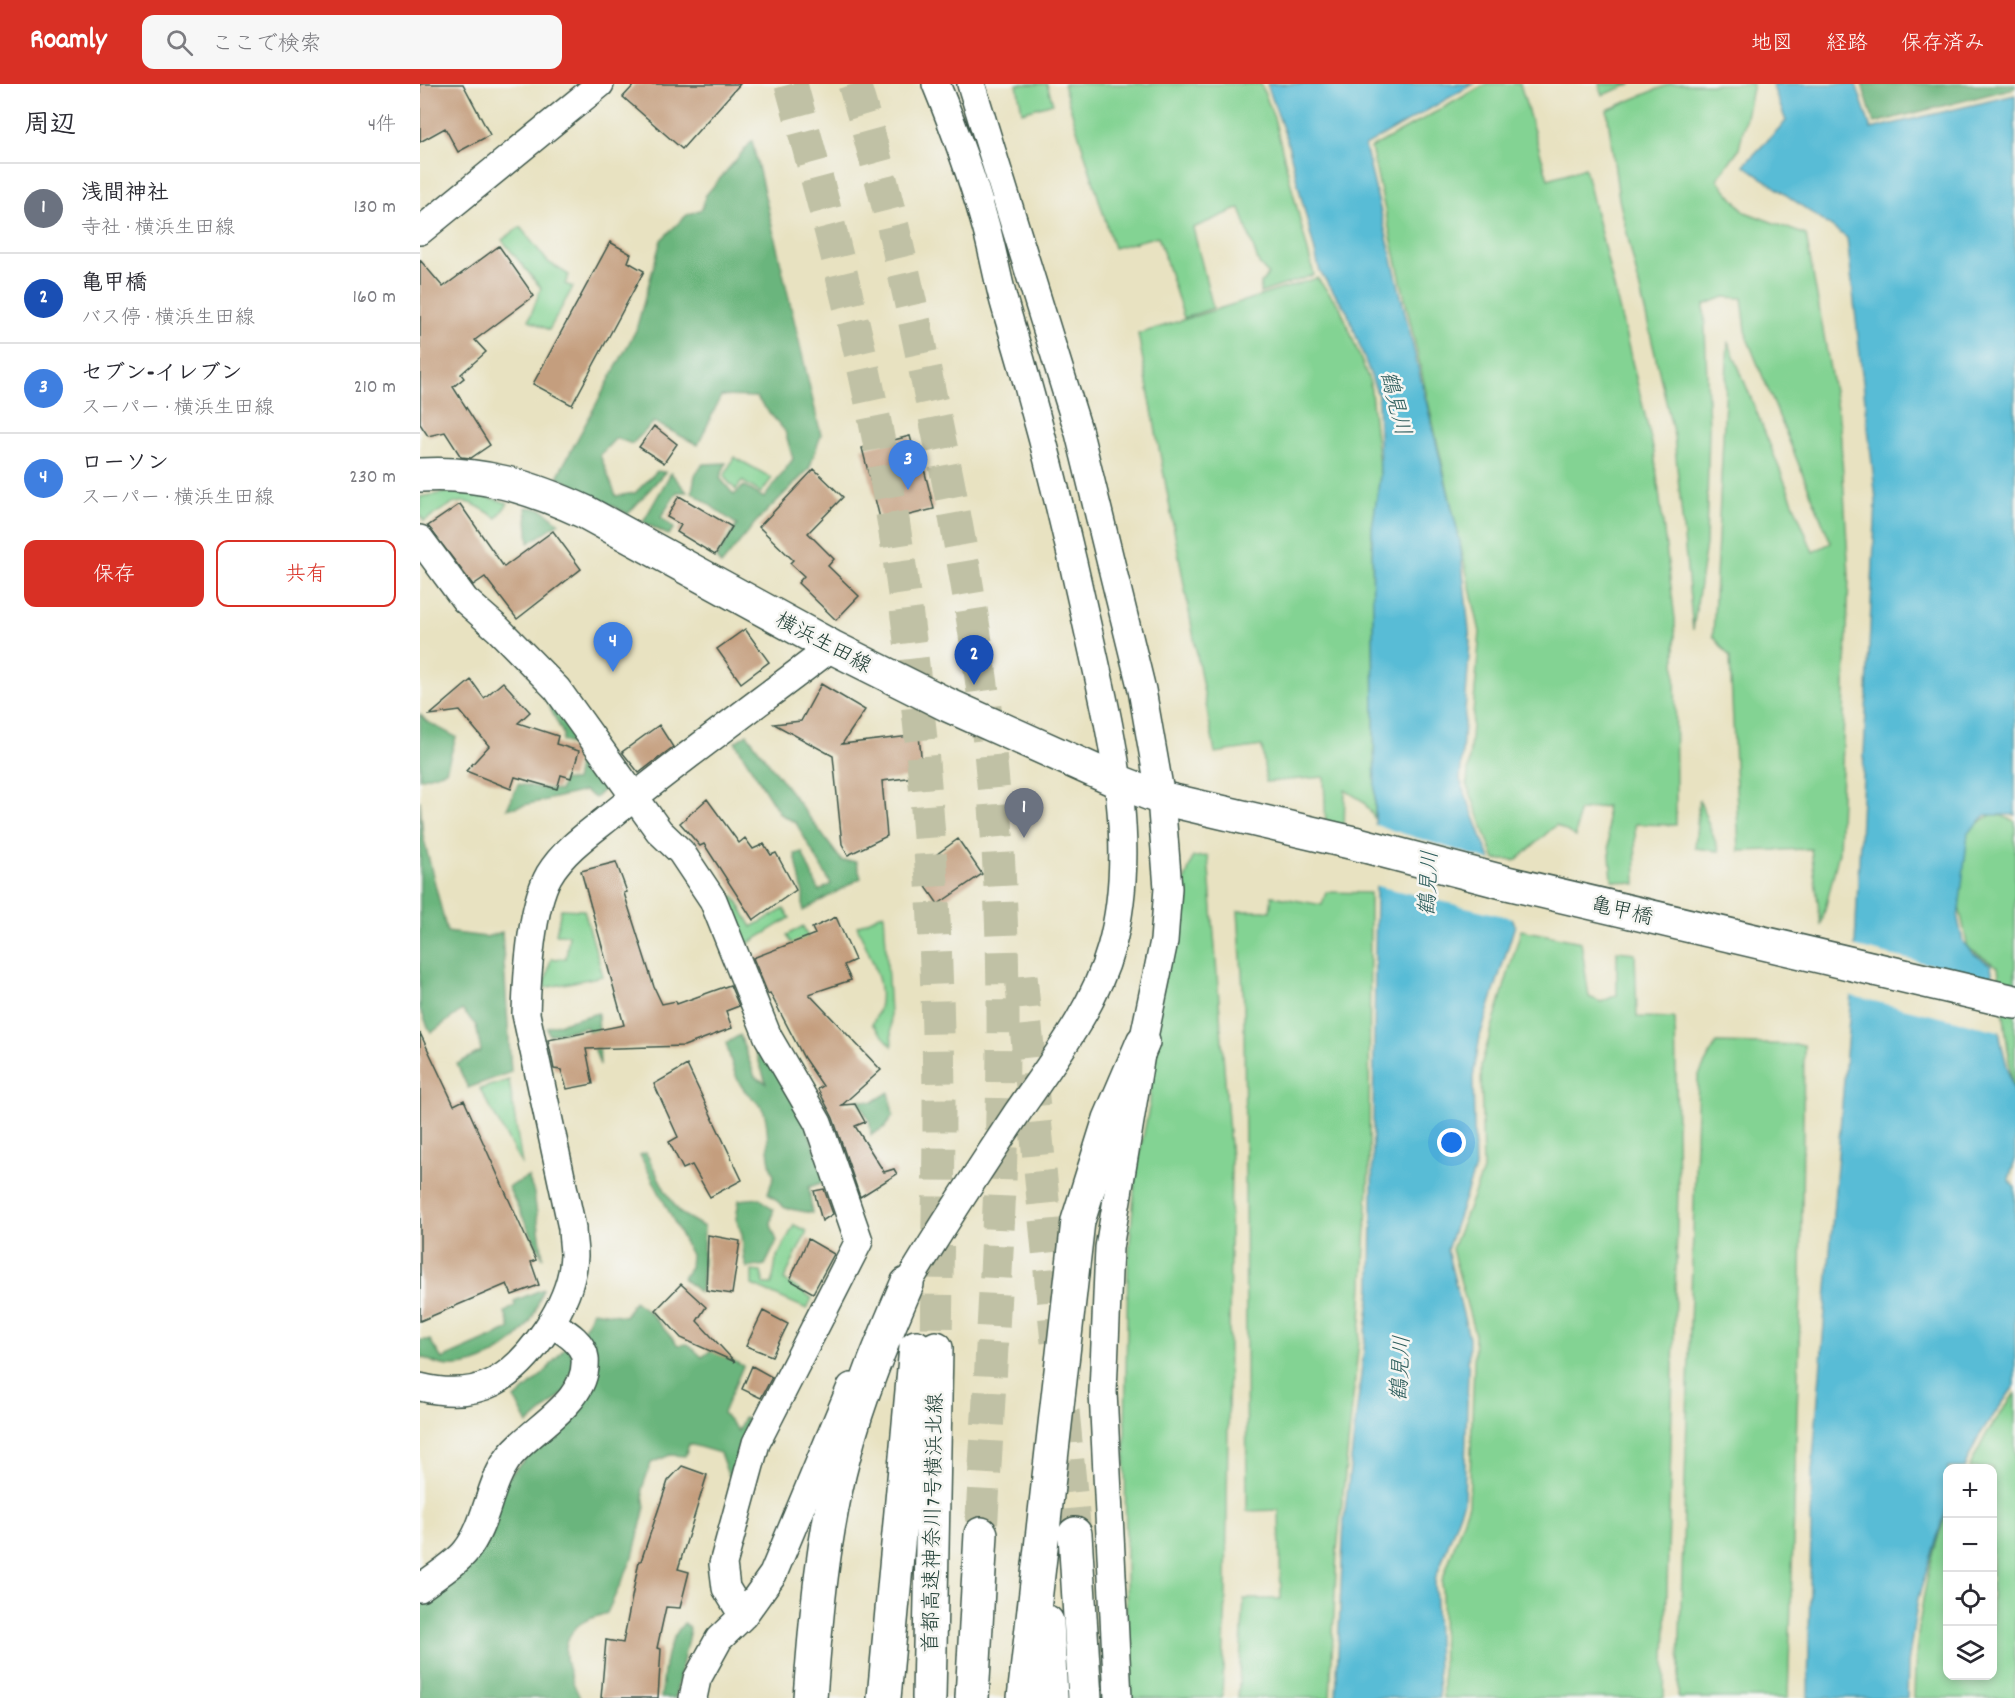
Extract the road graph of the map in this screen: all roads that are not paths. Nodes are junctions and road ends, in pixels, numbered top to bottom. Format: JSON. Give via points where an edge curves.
{"nodes":[{"id":1,"x":600,"y":84,"type":"edge"},
{"id":2,"x":918,"y":84,"type":"edge"},
{"id":3,"x":936,"y":84,"type":"edge"},
{"id":4,"x":953,"y":84,"type":"edge"},
{"id":5,"x":971,"y":84,"type":"edge"},
{"id":6,"x":420,"y":231,"type":"edge"},
{"id":7,"x":995,"y":272,"type":"junction"},
{"id":8,"x":1036,"y":300,"type":"junction"},
{"id":9,"x":420,"y":475,"type":"edge"},
{"id":10,"x":420,"y":539,"type":"edge"},
{"id":11,"x":832,"y":647,"type":"junction"},
{"id":12,"x":1117,"y":781,"type":"junction"},
{"id":13,"x":636,"y":796,"type":"junction"},
{"id":14,"x":1161,"y":798,"type":"junction"},
{"id":15,"x":1230,"y":813,"type":"joint"},
{"id":16,"x":2015,"y":1002,"type":"edge"},
{"id":17,"x":1143,"y":1042,"type":"junction"},
{"id":18,"x":907,"y":1284,"type":"junction"},
{"id":19,"x":551,"y":1323,"type":"junction"},
{"id":20,"x":420,"y":1387,"type":"edge"},
{"id":21,"x":1048,"y":1477,"type":"junction"},
{"id":22,"x":981,"y":1534,"type":"tunnel mouth"},
{"id":23,"x":1075,"y":1534,"type":"tunnel mouth"},
{"id":24,"x":826,"y":1549,"type":"junction"},
{"id":25,"x":420,"y":1588,"type":"edge"},
{"id":26,"x":743,"y":1616,"type":"junction"},
{"id":27,"x":693,"y":1698,"type":"edge"},
{"id":28,"x":810,"y":1698,"type":"edge"},
{"id":29,"x":822,"y":1698,"type":"edge"},
{"id":30,"x":884,"y":1698,"type":"edge"},
{"id":31,"x":928,"y":1698,"type":"edge"},
{"id":32,"x":972,"y":1698,"type":"edge"},
{"id":33,"x":1024,"y":1698,"type":"edge"},
{"id":34,"x":1051,"y":1698,"type":"edge"},
{"id":35,"x":1085,"y":1698,"type":"edge"},
{"id":36,"x":1118,"y":1698,"type":"edge"}],
"edges":[{"from":1,"to":6,"type":"street"},
{"from":2,"to":7,"type":"street"},
{"from":3,"to":7,"type":"street","via":[[985,222]]},
{"from":4,"to":8,"type":"street"},
{"from":5,"to":8,"type":"street"},
{"from":7,"to":12,"type":"street","via":[[1069,541]]},
{"from":8,"to":14,"type":"street","via":[[1079,433],[1142,690]]},
{"from":9,"to":11,"type":"main road","name":"横浜生田線","via":[[495,478],[549,496]]},
{"from":10,"to":13,"type":"street","via":[[465,600],[557,689]]},
{"from":11,"to":12,"type":"main road","name":"横浜生田線","via":[[948,705]]},
{"from":11,"to":13,"type":"street"},
{"from":12,"to":14,"type":"main road","name":"横浜生田線"},
{"from":12,"to":18,"type":"street","via":[[1123,885],[1110,950],[1069,1036],[955,1205]]},
{"from":13,"to":19,"type":"street","via":[[565,855],[549,876],[538,912],[527,980],[526,1014],[572,1228],[574,1257],[562,1305]]},
{"from":13,"to":26,"type":"street","via":[[714,900],[768,1037],[818,1123],[859,1241],[756,1443],[723,1564],[726,1588]]},
{"from":14,"to":15,"type":"main road","name":"横浜生田線"},
{"from":14,"to":17,"type":"street","via":[[1167,898],[1164,941]]},
{"from":15,"to":16,"type":"main road","name":"亀甲橋","via":[[1507,883]]},
{"from":17,"to":21,"type":"main road","via":[[1110,1119],[1078,1221]]},
{"from":17,"to":36,"type":"street","via":[[1109,1248],[1103,1392]]},
{"from":18,"to":24,"type":"main road","via":[[872,1366],[843,1455]]},
{"from":18,"to":26,"type":"street","via":[[859,1367],[773,1574]]},
{"from":19,"to":20,"type":"street","via":[[529,1356],[493,1382],[438,1392]]},
{"from":19,"to":25,"type":"street","via":[[575,1339],[585,1355],[584,1370],[573,1395],[511,1455],[500,1471],[474,1541],[464,1554]]},
{"from":21,"to":33,"type":"main road"},
{"from":21,"to":34,"type":"main road","via":[[1046,1596]]},
{"from":22,"to":32,"type":"main road"},
{"from":23,"to":35,"type":"main road"},
{"from":24,"to":28,"type":"main road"},
{"from":24,"to":29,"type":"main road"},
{"from":26,"to":27,"type":"street","via":[[707,1657]]},
{"from":30,"to":31,"type":"main road","name":"首都高速神奈川7号横浜北線","via":[[926,1348]]}]}
